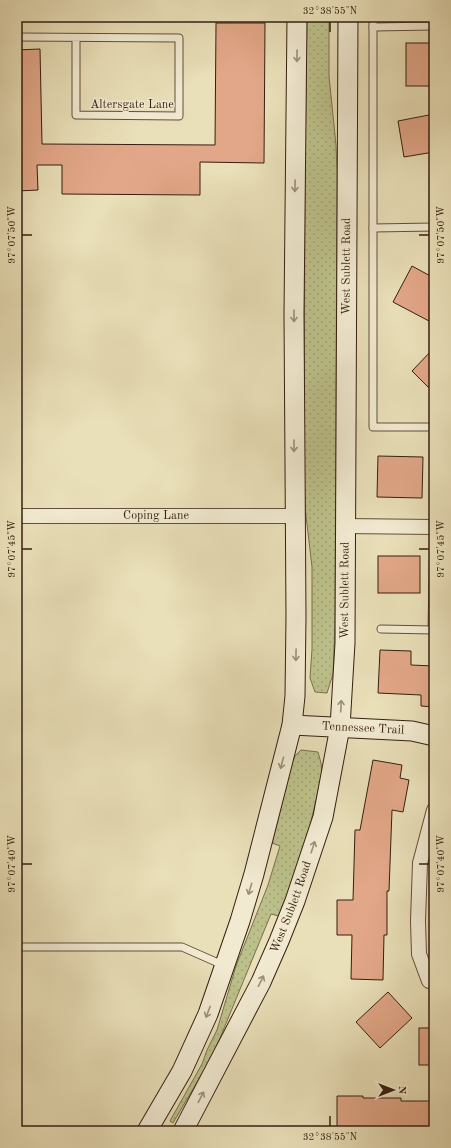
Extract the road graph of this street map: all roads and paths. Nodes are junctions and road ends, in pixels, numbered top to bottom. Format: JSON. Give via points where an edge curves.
{"nodes":[{"id":1,"x":297,"y":17,"type":"edge"},
{"id":2,"x":348,"y":17,"type":"edge"},
{"id":3,"x":372,"y":17,"type":"edge"},
{"id":4,"x":434,"y":26,"type":"edge"},
{"id":5,"x":372,"y":27,"type":"junction"},
{"id":6,"x":17,"y":37,"type":"edge"},
{"id":7,"x":76,"y":38,"type":"junction"},
{"id":8,"x":434,"y":227,"type":"edge"},
{"id":9,"x":372,"y":228,"type":"junction"},
{"id":10,"x":434,"y":427,"type":"edge"},
{"id":11,"x":17,"y":516,"type":"edge"},
{"id":12,"x":294,"y":516,"type":"junction"},
{"id":13,"x":346,"y":526,"type":"junction"},
{"id":14,"x":434,"y":527,"type":"edge"},
{"id":15,"x":380,"y":629,"type":"dead end"},
{"id":16,"x":433,"y":630,"type":"edge"},
{"id":17,"x":292,"y":725,"type":"junction"},
{"id":18,"x":340,"y":727,"type":"junction"},
{"id":19,"x":434,"y":736,"type":"edge"},
{"id":20,"x":434,"y":810,"type":"edge"},
{"id":21,"x":431,"y":829,"type":"edge"},
{"id":22,"x":17,"y":947,"type":"edge"},
{"id":23,"x":225,"y":965,"type":"junction"},
{"id":24,"x":429,"y":981,"type":"dead end"},
{"id":25,"x":147,"y":1131,"type":"edge"},
{"id":26,"x":183,"y":1131,"type":"edge"}],
"edges":[{"from":1,"to":12,"type":"main road","one_way":true},
{"from":2,"to":13,"type":"main road","name":"West Sublett Road"},
{"from":3,"to":5,"type":"lane"},
{"from":4,"to":5,"type":"lane"},
{"from":5,"to":9,"type":"lane"},
{"from":6,"to":7,"type":"lane","name":"Altersgate Lane"},
{"from":7,"to":7,"type":"lane","name":"Altersgate Lane","via":[[76,115],[179,116],[179,38]]},
{"from":8,"to":9,"type":"lane"},
{"from":9,"to":10,"type":"lane","via":[[372,427]]},
{"from":11,"to":12,"type":"street","name":"Coping Lane"},
{"from":12,"to":17,"type":"main road","one_way":true,"via":[[296,616]]},
{"from":13,"to":14,"type":"street"},
{"from":18,"to":13,"type":"main road","name":"West Sublett Road","one_way":true,"via":[[345,643]]},
{"from":14,"to":16,"type":"lane"},
{"from":15,"to":16,"type":"lane"},
{"from":17,"to":18,"type":"main road","name":"Tennessee Trail"},
{"from":17,"to":23,"type":"main road","one_way":true,"via":[[254,874]]},
{"from":18,"to":19,"type":"main road","name":"Tennessee Trail","via":[[412,731]]},
{"from":26,"to":18,"type":"main road","name":"West Sublett Road","one_way":true,"via":[[261,982],[292,907],[323,817]]},
{"from":20,"to":21,"type":"street"},
{"from":21,"to":24,"type":"street","via":[[420,863],[418,921],[419,954]]},
{"from":22,"to":23,"type":"lane","via":[[182,948]]},
{"from":23,"to":25,"type":"main road","one_way":true,"via":[[208,1014],[182,1071]]}]}
